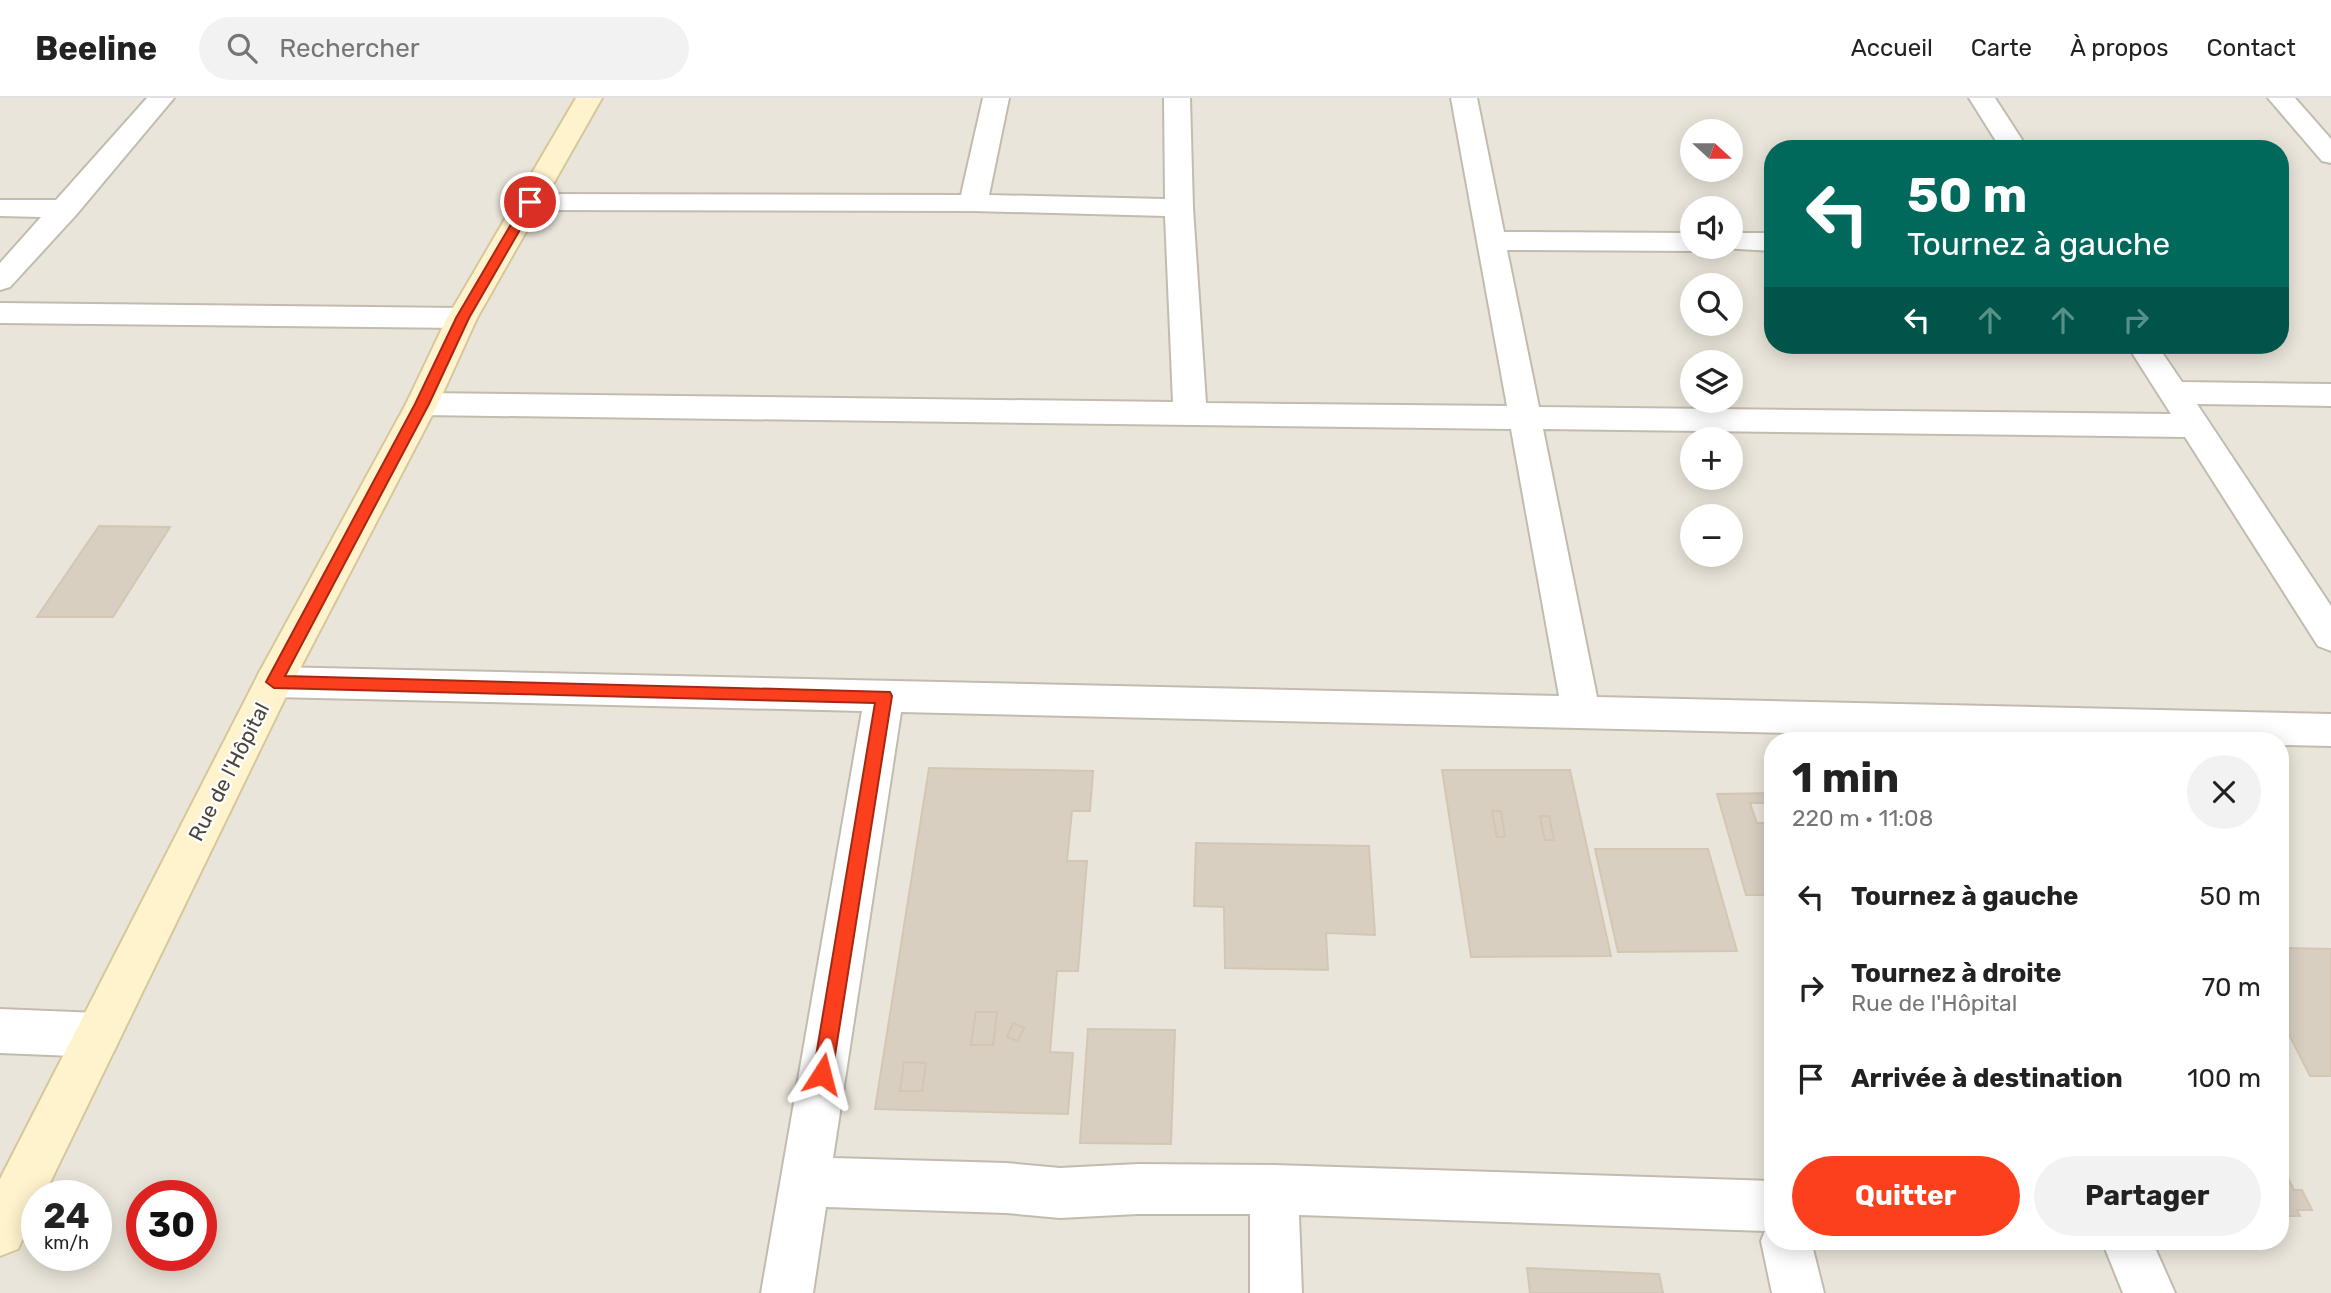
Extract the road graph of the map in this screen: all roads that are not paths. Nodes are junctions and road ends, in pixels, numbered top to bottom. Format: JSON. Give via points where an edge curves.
{"nodes":[{"id":1,"x":161,"y":98,"type":"edge"},
{"id":2,"x":589,"y":98,"type":"edge"},
{"id":3,"x":996,"y":98,"type":"edge"},
{"id":4,"x":1177,"y":98,"type":"edge"},
{"id":5,"x":1464,"y":98,"type":"edge"},
{"id":6,"x":1982,"y":98,"type":"edge"},
{"id":7,"x":2281,"y":98,"type":"edge"},
{"id":8,"x":2009,"y":140,"type":"edge"},
{"id":9,"x":2331,"y":155,"type":"edge"},
{"id":10,"x":530,"y":202,"type":"junction"},
{"id":11,"x":974,"y":203,"type":"junction"},
{"id":12,"x":0,"y":208,"type":"edge"},
{"id":13,"x":1179,"y":208,"type":"junction"},
{"id":14,"x":66,"y":209,"type":"junction"},
{"id":15,"x":1492,"y":241,"type":"junction"},
{"id":16,"x":1680,"y":242,"type":"edge"},
{"id":17,"x":1743,"y":242,"type":"edge"},
{"id":18,"x":1764,"y":242,"type":"edge"},
{"id":19,"x":0,"y":281,"type":"edge"},
{"id":20,"x":0,"y":313,"type":"edge"},
{"id":21,"x":462,"y":318,"type":"junction"},
{"id":22,"x":2148,"y":354,"type":"edge"},
{"id":23,"x":2174,"y":393,"type":"junction"},
{"id":24,"x":2331,"y":395,"type":"edge"},
{"id":25,"x":422,"y":404,"type":"junction"},
{"id":26,"x":1190,"y":413,"type":"junction"},
{"id":27,"x":1526,"y":418,"type":"junction"},
{"id":28,"x":2195,"y":426,"type":"junction"},
{"id":29,"x":2331,"y":636,"type":"edge"},
{"id":30,"x":274,"y":682,"type":"junction"},
{"id":31,"x":884,"y":696,"type":"junction"},
{"id":32,"x":1581,"y":712,"type":"junction"},
{"id":33,"x":1917,"y":730,"type":"edge"},
{"id":34,"x":2331,"y":730,"type":"edge"},
{"id":35,"x":0,"y":1031,"type":"edge"},
{"id":36,"x":98,"y":1035,"type":"junction"},
{"id":37,"x":805,"y":1182,"type":"junction"},
{"id":38,"x":1274,"y":1190,"type":"junction"},
{"id":39,"x":1764,"y":1206,"type":"edge"},
{"id":40,"x":0,"y":1231,"type":"edge"},
{"id":41,"x":1788,"y":1250,"type":"edge"},
{"id":42,"x":2131,"y":1250,"type":"edge"},
{"id":43,"x":786,"y":1293,"type":"edge"},
{"id":44,"x":1276,"y":1293,"type":"edge"},
{"id":45,"x":1798,"y":1293,"type":"edge"},
{"id":46,"x":2149,"y":1293,"type":"edge"}],
"edges":[{"from":1,"to":14,"type":"street"},
{"from":2,"to":10,"type":"main road","name":"Rue de l'Hôpital"},
{"from":3,"to":11,"type":"street"},
{"from":4,"to":13,"type":"street"},
{"from":5,"to":15,"type":"street"},
{"from":6,"to":8,"type":"street"},
{"from":7,"to":9,"type":"street"},
{"from":10,"to":11,"type":"street"},
{"from":10,"to":21,"type":"main road","name":"Rue de l'Hôpital"},
{"from":11,"to":13,"type":"street"},
{"from":12,"to":14,"type":"street"},
{"from":13,"to":26,"type":"street"},
{"from":14,"to":19,"type":"street"},
{"from":15,"to":16,"type":"street"},
{"from":15,"to":27,"type":"street"},
{"from":17,"to":18,"type":"street"},
{"from":20,"to":21,"type":"street"},
{"from":21,"to":25,"type":"main road","name":"Rue de l'Hôpital"},
{"from":22,"to":23,"type":"street"},
{"from":23,"to":24,"type":"street"},
{"from":23,"to":28,"type":"street"},
{"from":25,"to":26,"type":"street"},
{"from":25,"to":30,"type":"main road","name":"Rue de l'Hôpital"},
{"from":26,"to":27,"type":"street"},
{"from":27,"to":28,"type":"street"},
{"from":27,"to":32,"type":"street"},
{"from":28,"to":29,"type":"street"},
{"from":30,"to":31,"type":"street"},
{"from":30,"to":36,"type":"main road","name":"Rue de l'Hôpital"},
{"from":31,"to":32,"type":"street"},
{"from":31,"to":37,"type":"street"},
{"from":32,"to":33,"type":"street"},
{"from":33,"to":34,"type":"street"},
{"from":35,"to":36,"type":"street"},
{"from":36,"to":40,"type":"main road","name":"Rue de l'Hôpital"},
{"from":37,"to":38,"type":"street","via":[[1060,1194],[1138,1189]]},
{"from":37,"to":43,"type":"street"},
{"from":38,"to":39,"type":"street"},
{"from":38,"to":44,"type":"street"},
{"from":41,"to":45,"type":"street"},
{"from":42,"to":46,"type":"street"}]}
